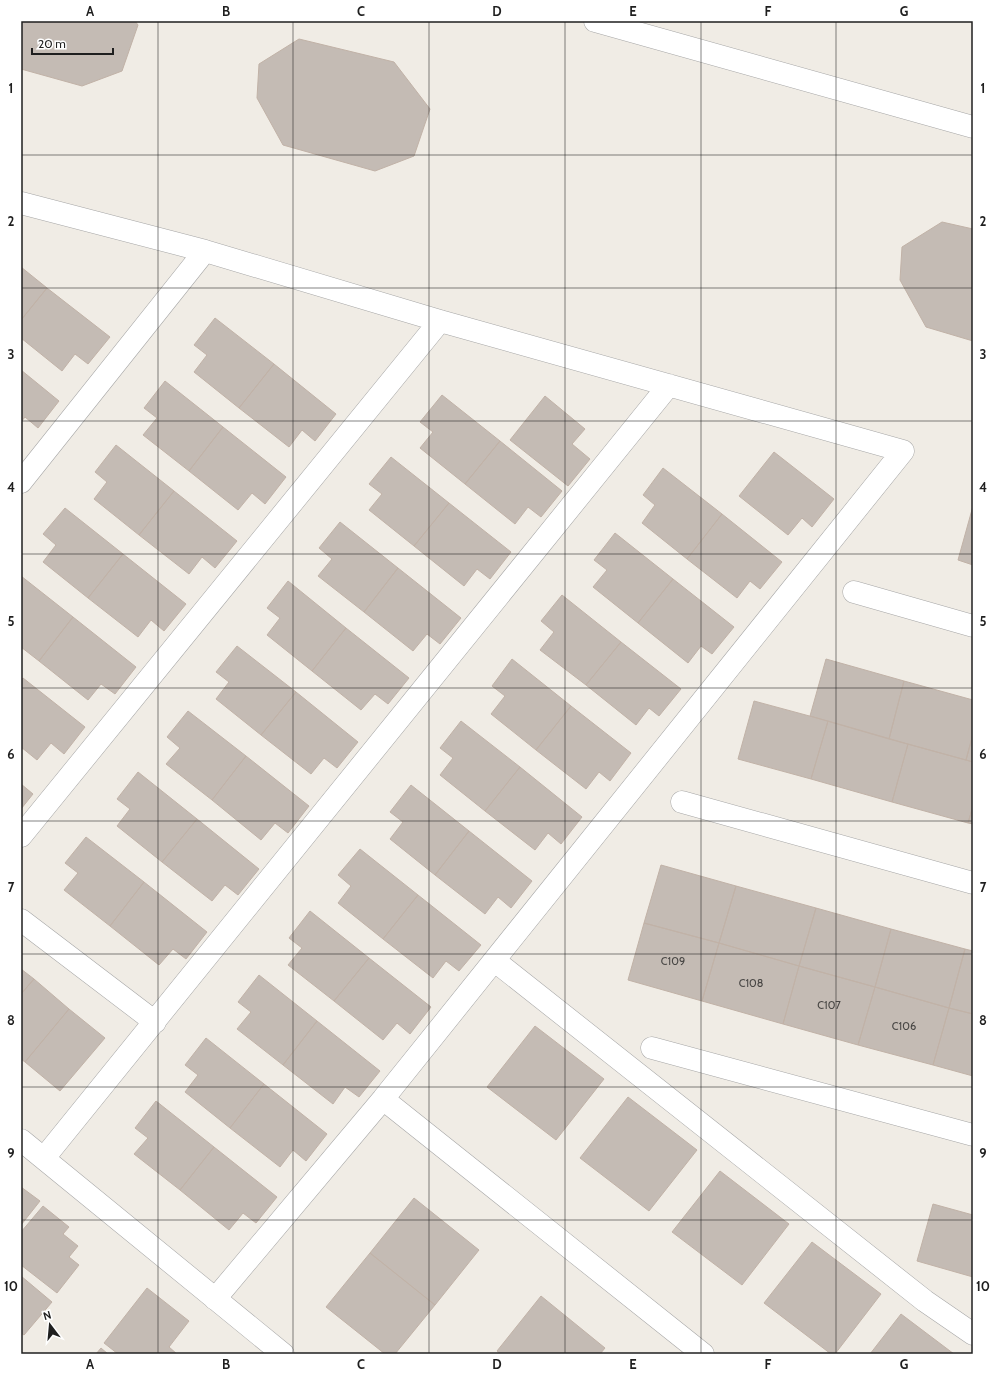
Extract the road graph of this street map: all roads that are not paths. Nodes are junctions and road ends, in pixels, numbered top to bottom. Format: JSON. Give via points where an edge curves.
{"nodes":[{"id":1,"x":596,"y":21,"type":"edge"},
{"id":2,"x":973,"y":128,"type":"edge"},
{"id":3,"x":21,"y":203,"type":"edge"},
{"id":4,"x":205,"y":251,"type":"junction"},
{"id":5,"x":440,"y":321,"type":"junction"},
{"id":6,"x":669,"y":385,"type":"junction"},
{"id":7,"x":21,"y":482,"type":"edge"},
{"id":8,"x":854,"y":592,"type":"dead end"},
{"id":9,"x":973,"y":626,"type":"edge"},
{"id":10,"x":682,"y":802,"type":"dead end"},
{"id":11,"x":21,"y":836,"type":"edge"},
{"id":12,"x":973,"y":883,"type":"edge"},
{"id":13,"x":21,"y":920,"type":"edge"},
{"id":14,"x":495,"y":961,"type":"junction"},
{"id":15,"x":155,"y":1022,"type":"junction"},
{"id":16,"x":652,"y":1048,"type":"dead end"},
{"id":17,"x":383,"y":1099,"type":"junction"},
{"id":18,"x":973,"y":1135,"type":"edge"},
{"id":19,"x":21,"y":1140,"type":"edge"},
{"id":20,"x":44,"y":1158,"type":"junction"},
{"id":21,"x":215,"y":1299,"type":"junction"},
{"id":22,"x":973,"y":1334,"type":"edge"},
{"id":23,"x":283,"y":1354,"type":"edge"},
{"id":24,"x":703,"y":1354,"type":"edge"}],
"edges":[{"from":1,"to":2,"type":"street"},
{"from":3,"to":4,"type":"street"},
{"from":4,"to":5,"type":"street"},
{"from":4,"to":7,"type":"street"},
{"from":5,"to":6,"type":"street"},
{"from":5,"to":11,"type":"street"},
{"from":6,"to":14,"type":"street","via":[[903,451]]},
{"from":6,"to":15,"type":"street"},
{"from":8,"to":9,"type":"street"},
{"from":10,"to":12,"type":"street"},
{"from":13,"to":15,"type":"street"},
{"from":14,"to":17,"type":"street"},
{"from":14,"to":22,"type":"street","via":[[925,1301]]},
{"from":15,"to":20,"type":"street"},
{"from":16,"to":18,"type":"street"},
{"from":17,"to":21,"type":"street"},
{"from":17,"to":24,"type":"street"},
{"from":19,"to":20,"type":"street"},
{"from":20,"to":21,"type":"street"},
{"from":21,"to":23,"type":"street"}]}
